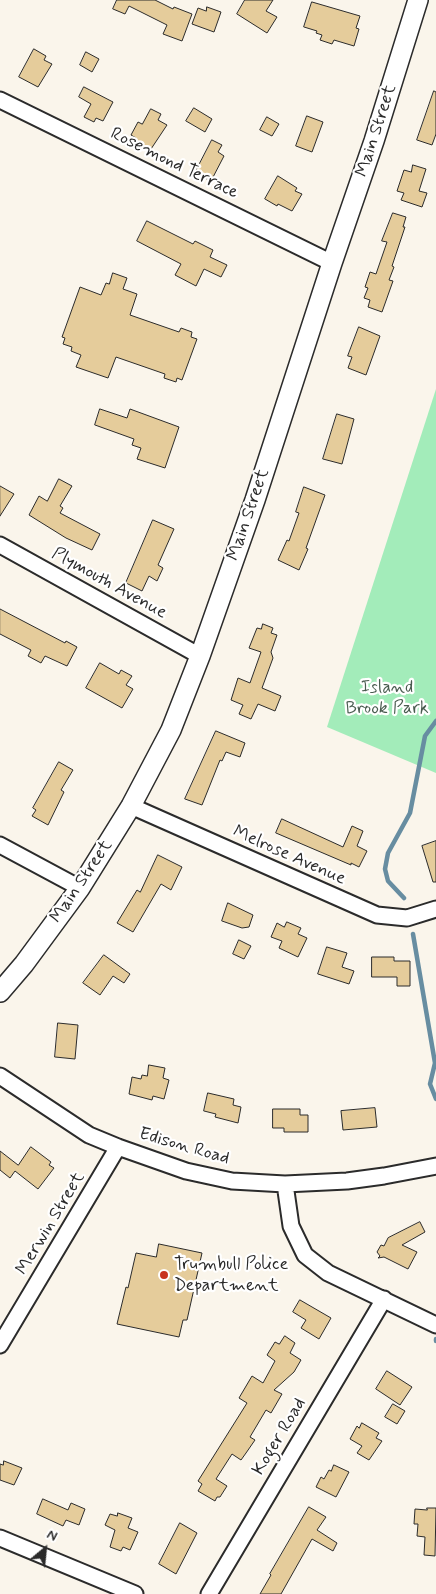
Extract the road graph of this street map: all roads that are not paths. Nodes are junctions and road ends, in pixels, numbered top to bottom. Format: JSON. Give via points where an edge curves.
{"nodes":[{"id":1,"x":418,"y":0,"type":"edge"},
{"id":2,"x":0,"y":100,"type":"edge"},
{"id":3,"x":332,"y":263,"type":"junction"},
{"id":4,"x":0,"y":545,"type":"edge"},
{"id":5,"x":200,"y":656,"type":"junction"},
{"id":6,"x":131,"y":806,"type":"junction"},
{"id":7,"x":0,"y":845,"type":"edge"},
{"id":8,"x":80,"y":888,"type":"junction"},
{"id":9,"x":436,"y":909,"type":"edge"},
{"id":10,"x":0,"y":992,"type":"edge"},
{"id":11,"x":0,"y":1076,"type":"edge"},
{"id":12,"x":118,"y":1147,"type":"junction"},
{"id":13,"x":436,"y":1166,"type":"edge"},
{"id":14,"x":285,"y":1184,"type":"junction"},
{"id":15,"x":384,"y":1299,"type":"junction"},
{"id":16,"x":436,"y":1325,"type":"edge"},
{"id":17,"x":0,"y":1345,"type":"edge"},
{"id":18,"x":0,"y":1538,"type":"edge"},
{"id":19,"x":135,"y":1594,"type":"edge"},
{"id":20,"x":209,"y":1594,"type":"edge"}],
"edges":[{"from":1,"to":3,"type":"main road","name":"Main Street"},
{"from":2,"to":3,"type":"street","name":"Rosemond Terrace"},
{"from":3,"to":5,"type":"main road","name":"Main Street"},
{"from":4,"to":5,"type":"street","name":"Plymouth Avenue"},
{"from":5,"to":6,"type":"main road","name":"Main Street","via":[[171,730]]},
{"from":6,"to":8,"type":"main road","name":"Main Street"},
{"from":6,"to":9,"type":"street","name":"Melrose Avenue","via":[[377,915],[407,918]]},
{"from":7,"to":8,"type":"street"},
{"from":8,"to":10,"type":"main road","name":"Main Street"},
{"from":11,"to":12,"type":"street","name":"Edison Road","via":[[89,1135]]},
{"from":12,"to":14,"type":"street","name":"Edison Road","via":[[186,1171],[223,1179]]},
{"from":12,"to":17,"type":"street","name":"Merwin Street"},
{"from":13,"to":14,"type":"street","name":"Edison Road","via":[[347,1181]]},
{"from":14,"to":15,"type":"street","via":[[291,1226],[305,1255],[328,1273]]},
{"from":15,"to":16,"type":"street"},
{"from":15,"to":20,"type":"street","name":"Koger Road"},
{"from":18,"to":19,"type":"street"}]}
